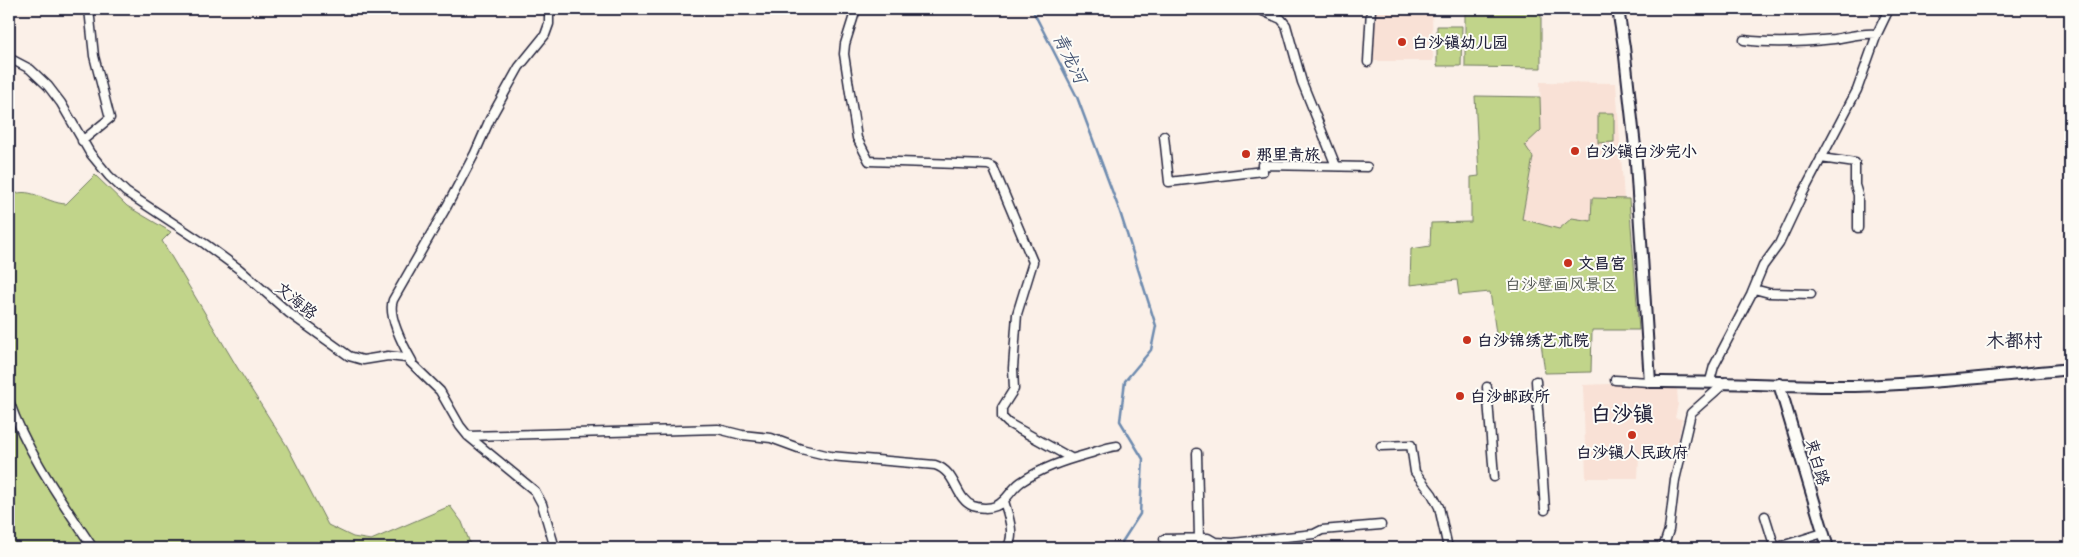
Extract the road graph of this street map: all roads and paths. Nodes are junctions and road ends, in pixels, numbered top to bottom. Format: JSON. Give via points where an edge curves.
{"nodes":[{"id":1,"x":89,"y":9,"type":"edge"},
{"id":2,"x":549,"y":9,"type":"edge"},
{"id":3,"x":856,"y":9,"type":"edge"},
{"id":4,"x":1258,"y":9,"type":"edge"},
{"id":5,"x":1370,"y":9,"type":"edge"},
{"id":6,"x":1618,"y":9,"type":"edge"},
{"id":7,"x":1889,"y":9,"type":"edge"},
{"id":8,"x":1877,"y":34,"type":"junction"},
{"id":9,"x":1744,"y":40,"type":"dead end"},
{"id":10,"x":9,"y":58,"type":"edge"},
{"id":11,"x":1368,"y":62,"type":"dead end"},
{"id":12,"x":1164,"y":136,"type":"dead end"},
{"id":13,"x":82,"y":141,"type":"junction"},
{"id":14,"x":1820,"y":158,"type":"junction"},
{"id":15,"x":1336,"y":166,"type":"junction"},
{"id":16,"x":1367,"y":167,"type":"dead end"},
{"id":17,"x":1858,"y":228,"type":"dead end"},
{"id":18,"x":1754,"y":289,"type":"junction"},
{"id":19,"x":1811,"y":294,"type":"dead end"},
{"id":20,"x":413,"y":363,"type":"junction"},
{"id":21,"x":2070,"y":369,"type":"edge"},
{"id":22,"x":1615,"y":380,"type":"dead end"},
{"id":23,"x":1536,"y":381,"type":"dead end"},
{"id":24,"x":1710,"y":381,"type":"junction"},
{"id":25,"x":1650,"y":382,"type":"junction"},
{"id":26,"x":1727,"y":382,"type":"junction"},
{"id":27,"x":1779,"y":384,"type":"junction"},
{"id":28,"x":1487,"y":387,"type":"dead end"},
{"id":29,"x":9,"y":401,"type":"edge"},
{"id":30,"x":468,"y":436,"type":"junction"},
{"id":31,"x":1117,"y":446,"type":"dead end"},
{"id":32,"x":1381,"y":446,"type":"dead end"},
{"id":33,"x":1197,"y":453,"type":"dead end"},
{"id":34,"x":1071,"y":458,"type":"junction"},
{"id":35,"x":1494,"y":477,"type":"dead end"},
{"id":36,"x":1004,"y":501,"type":"junction"},
{"id":37,"x":1546,"y":510,"type":"dead end"},
{"id":38,"x":1765,"y":516,"type":"dead end"},
{"id":39,"x":1381,"y":525,"type":"dead end"},
{"id":40,"x":1823,"y":533,"type":"junction"},
{"id":41,"x":1199,"y":538,"type":"junction"},
{"id":42,"x":1164,"y":539,"type":"dead end"},
{"id":43,"x":1272,"y":539,"type":"junction"},
{"id":44,"x":93,"y":548,"type":"edge"},
{"id":45,"x":555,"y":548,"type":"edge"},
{"id":46,"x":1007,"y":548,"type":"edge"},
{"id":47,"x":1272,"y":548,"type":"edge"},
{"id":48,"x":1448,"y":548,"type":"edge"},
{"id":49,"x":1664,"y":548,"type":"edge"},
{"id":50,"x":1775,"y":548,"type":"edge"},
{"id":51,"x":1828,"y":548,"type":"edge"}],
"edges":[{"from":1,"to":13,"type":"street","via":[[94,56],[110,118]]},
{"from":2,"to":20,"type":"street","via":[[545,35],[520,67],[490,119],[447,206],[391,305],[392,317]]},
{"from":3,"to":34,"type":"street","via":[[844,49],[858,143],[869,162],[993,167],[1033,259],[1017,314],[1014,389],[1002,408],[1002,417]]},
{"from":4,"to":15,"type":"street","via":[[1281,19],[1286,25],[1302,82]]},
{"from":5,"to":11,"type":"street"},
{"from":6,"to":25,"type":"main road","via":[[1635,147]]},
{"from":7,"to":8,"type":"street"},
{"from":8,"to":9,"type":"street","via":[[1861,33],[1824,40]]},
{"from":8,"to":14,"type":"street","via":[[1857,90]]},
{"from":10,"to":13,"type":"street","name":"文海路","via":[[30,69],[48,86]]},
{"from":12,"to":15,"type":"street","via":[[1169,182],[1263,171],[1262,165]]},
{"from":13,"to":20,"type":"street","name":"文海路","via":[[126,192],[239,269],[289,313],[349,356],[369,360],[397,356]]},
{"from":14,"to":17,"type":"street","via":[[1856,163]]},
{"from":14,"to":18,"type":"street"},
{"from":15,"to":16,"type":"street"},
{"from":18,"to":19,"type":"street","via":[[1769,293]]},
{"from":18,"to":24,"type":"street","via":[[1714,366]]},
{"from":20,"to":30,"type":"street","via":[[440,392]]},
{"from":21,"to":27,"type":"main road","via":[[1889,385]]},
{"from":22,"to":25,"type":"street"},
{"from":23,"to":37,"type":"street"},
{"from":24,"to":25,"type":"main road"},
{"from":24,"to":26,"type":"main road"},
{"from":26,"to":27,"type":"main road"},
{"from":26,"to":49,"type":"street","via":[[1691,413],[1675,480]]},
{"from":27,"to":40,"type":"main road","name":"束白路"},
{"from":28,"to":35,"type":"street"},
{"from":29,"to":44,"type":"street","via":[[37,462]]},
{"from":30,"to":36,"type":"street","via":[[718,429],[771,438],[830,456],[934,465],[949,474],[969,504],[988,508]]},
{"from":30,"to":45,"type":"street","via":[[535,491]]},
{"from":31,"to":34,"type":"street"},
{"from":32,"to":48,"type":"street","via":[[1411,445],[1415,472],[1439,507]]},
{"from":33,"to":41,"type":"street"},
{"from":34,"to":36,"type":"street","via":[[1044,468],[1018,484]]},
{"from":36,"to":46,"type":"street","via":[[1011,536]]},
{"from":38,"to":50,"type":"street"},
{"from":39,"to":43,"type":"street","via":[[1322,530],[1314,534]]},
{"from":40,"to":50,"type":"street"},
{"from":40,"to":51,"type":"main road","name":"束白路"},
{"from":41,"to":42,"type":"street"},
{"from":41,"to":43,"type":"street","via":[[1223,543]]},
{"from":43,"to":47,"type":"street"}]}
